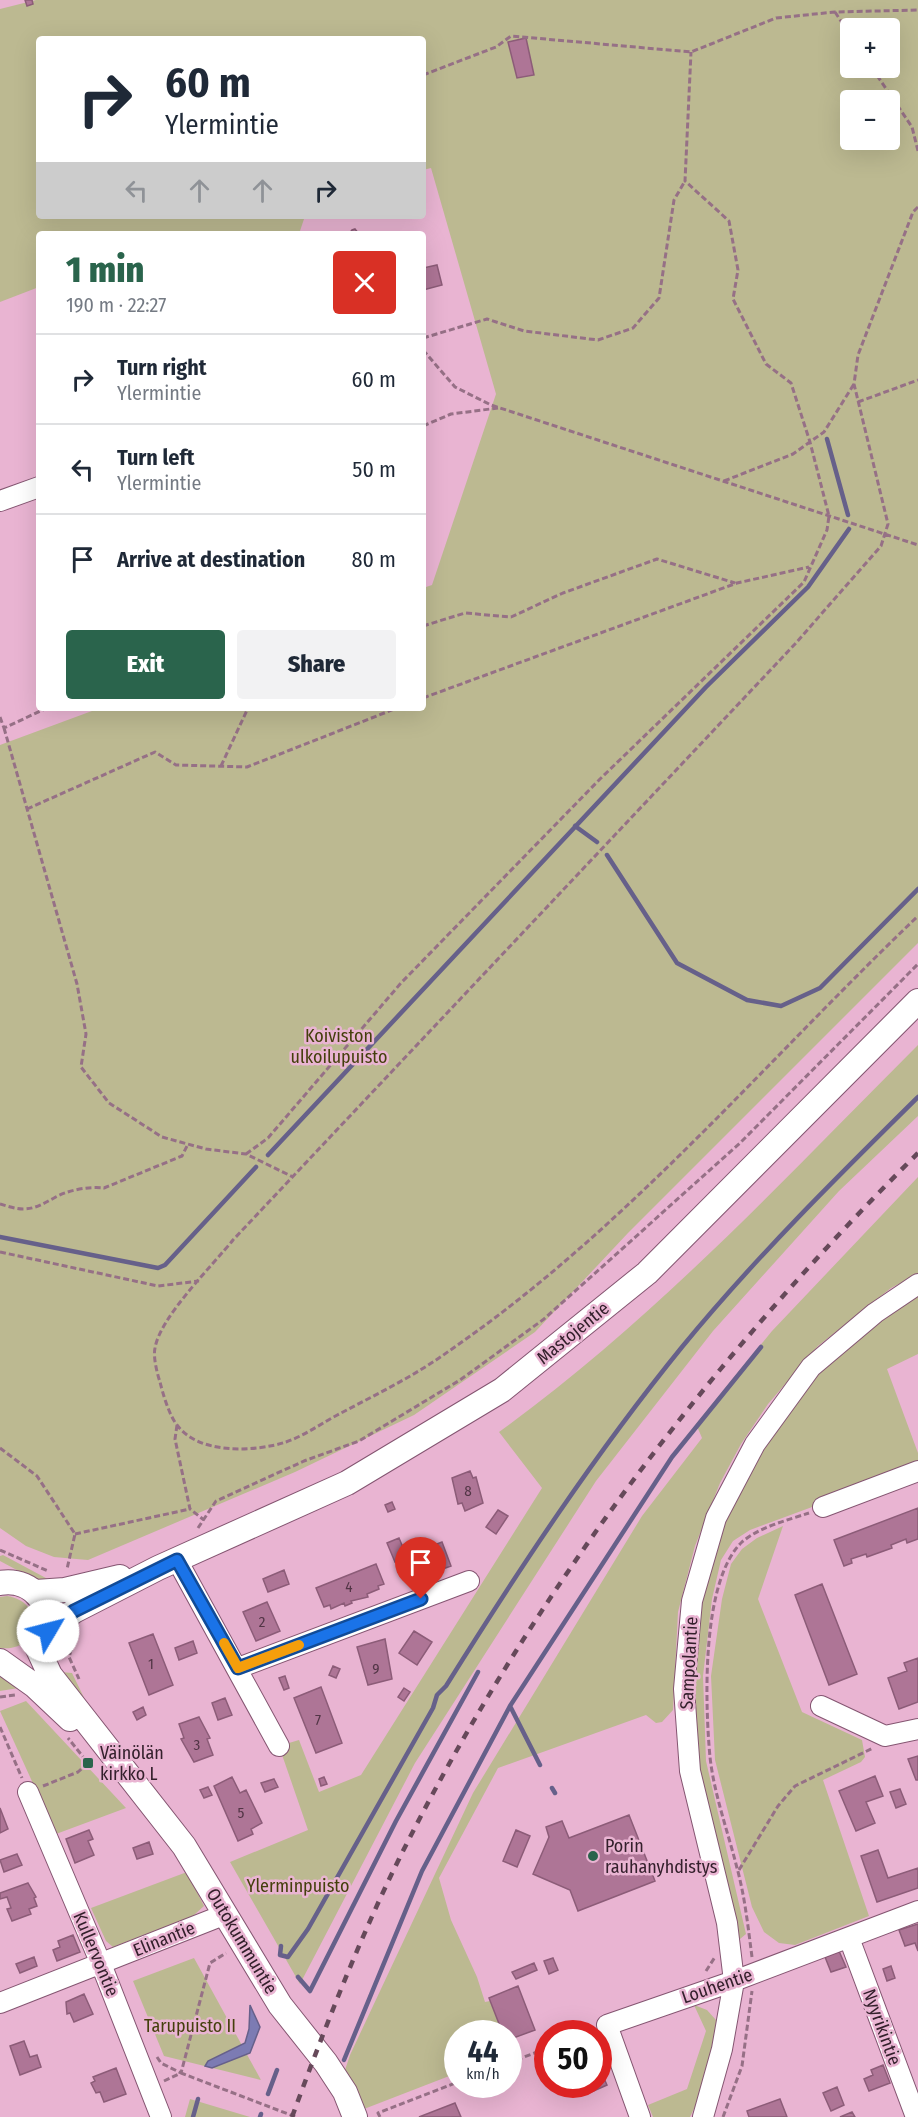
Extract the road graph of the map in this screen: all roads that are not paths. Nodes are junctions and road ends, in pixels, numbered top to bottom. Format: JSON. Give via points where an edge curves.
{"nodes":[{"id":1,"x":36,"y":487,"type":"edge"},
{"id":2,"x":0,"y":501,"type":"edge"},
{"id":3,"x":918,"y":1001,"type":"edge"},
{"id":4,"x":918,"y":1284,"type":"edge"},
{"id":5,"x":918,"y":1471,"type":"edge"},
{"id":6,"x":824,"y":1507,"type":"road end"},
{"id":7,"x":167,"y":1564,"type":"junction"},
{"id":8,"x":469,"y":1581,"type":"dead end"},
{"id":9,"x":13,"y":1582,"type":"edge"},
{"id":10,"x":67,"y":1593,"type":"junction"},
{"id":11,"x":43,"y":1640,"type":"junction"},
{"id":12,"x":0,"y":1661,"type":"edge"},
{"id":13,"x":238,"y":1668,"type":"junction"},
{"id":14,"x":821,"y":1706,"type":"dead end"},
{"id":15,"x":918,"y":1729,"type":"edge"},
{"id":16,"x":279,"y":1746,"type":"dead end"},
{"id":17,"x":123,"y":1768,"type":"junction"},
{"id":18,"x":28,"y":1792,"type":"road end"},
{"id":19,"x":918,"y":1911,"type":"edge"},
{"id":20,"x":226,"y":1914,"type":"junction"},
{"id":21,"x":849,"y":1938,"type":"junction"},
{"id":22,"x":101,"y":1964,"type":"junction"},
{"id":23,"x":734,"y":1981,"type":"junction"},
{"id":24,"x":0,"y":2003,"type":"edge"},
{"id":25,"x":161,"y":2117,"type":"edge"},
{"id":26,"x":355,"y":2117,"type":"edge"},
{"id":27,"x":640,"y":2117,"type":"edge"},
{"id":28,"x":703,"y":2117,"type":"edge"},
{"id":29,"x":915,"y":2117,"type":"edge"}],
"edges":[{"from":1,"to":2,"type":"street"},
{"from":3,"to":7,"type":"main road","name":"Mastojentie","via":[[647,1273],[502,1390],[347,1483]]},
{"from":4,"to":23,"type":"street","name":"Sampolantie","via":[[874,1313],[811,1367],[755,1444],[716,1518],[692,1601],[684,1689],[690,1771],[727,1923]]},
{"from":5,"to":6,"type":"street"},
{"from":7,"to":10,"type":"main road","name":"Mastojentie"},
{"from":7,"to":13,"type":"street"},
{"from":8,"to":13,"type":"street"},
{"from":9,"to":10,"type":"main road","name":"Mastojentie"},
{"from":9,"to":11,"type":"main road","name":"Outokummuntie","via":[[47,1610]]},
{"from":10,"to":11,"type":"main road","name":"Mastojentie"},
{"from":11,"to":12,"type":"main road","name":"Mastojentie","via":[[20,1660]]},
{"from":11,"to":17,"type":"main road","name":"Outokummuntie","via":[[50,1675]]},
{"from":12,"to":17,"type":"main road","name":"Outokummuntie","via":[[35,1686]]},
{"from":13,"to":16,"type":"street"},
{"from":14,"to":15,"type":"street","via":[[885,1736]]},
{"from":17,"to":20,"type":"main road","name":"Outokummuntie","via":[[184,1846]]},
{"from":18,"to":22,"type":"street","name":"Kullervontie"},
{"from":19,"to":21,"type":"street","name":"Louhentie"},
{"from":20,"to":22,"type":"street","name":"Elinantie"},
{"from":20,"to":26,"type":"main road","name":"Outokummuntie","via":[[280,2005],[339,2083]]},
{"from":21,"to":23,"type":"street","name":"Louhentie"},
{"from":21,"to":29,"type":"street","name":"Nyyrikintie"},
{"from":22,"to":24,"type":"street","name":"Elinantie"},
{"from":22,"to":25,"type":"street","name":"Kullervontie"},
{"from":23,"to":27,"type":"street","name":"Louhentie","via":[[607,2025]]},
{"from":23,"to":28,"type":"street","name":"Sampolantie","via":[[722,2049]]}]}
